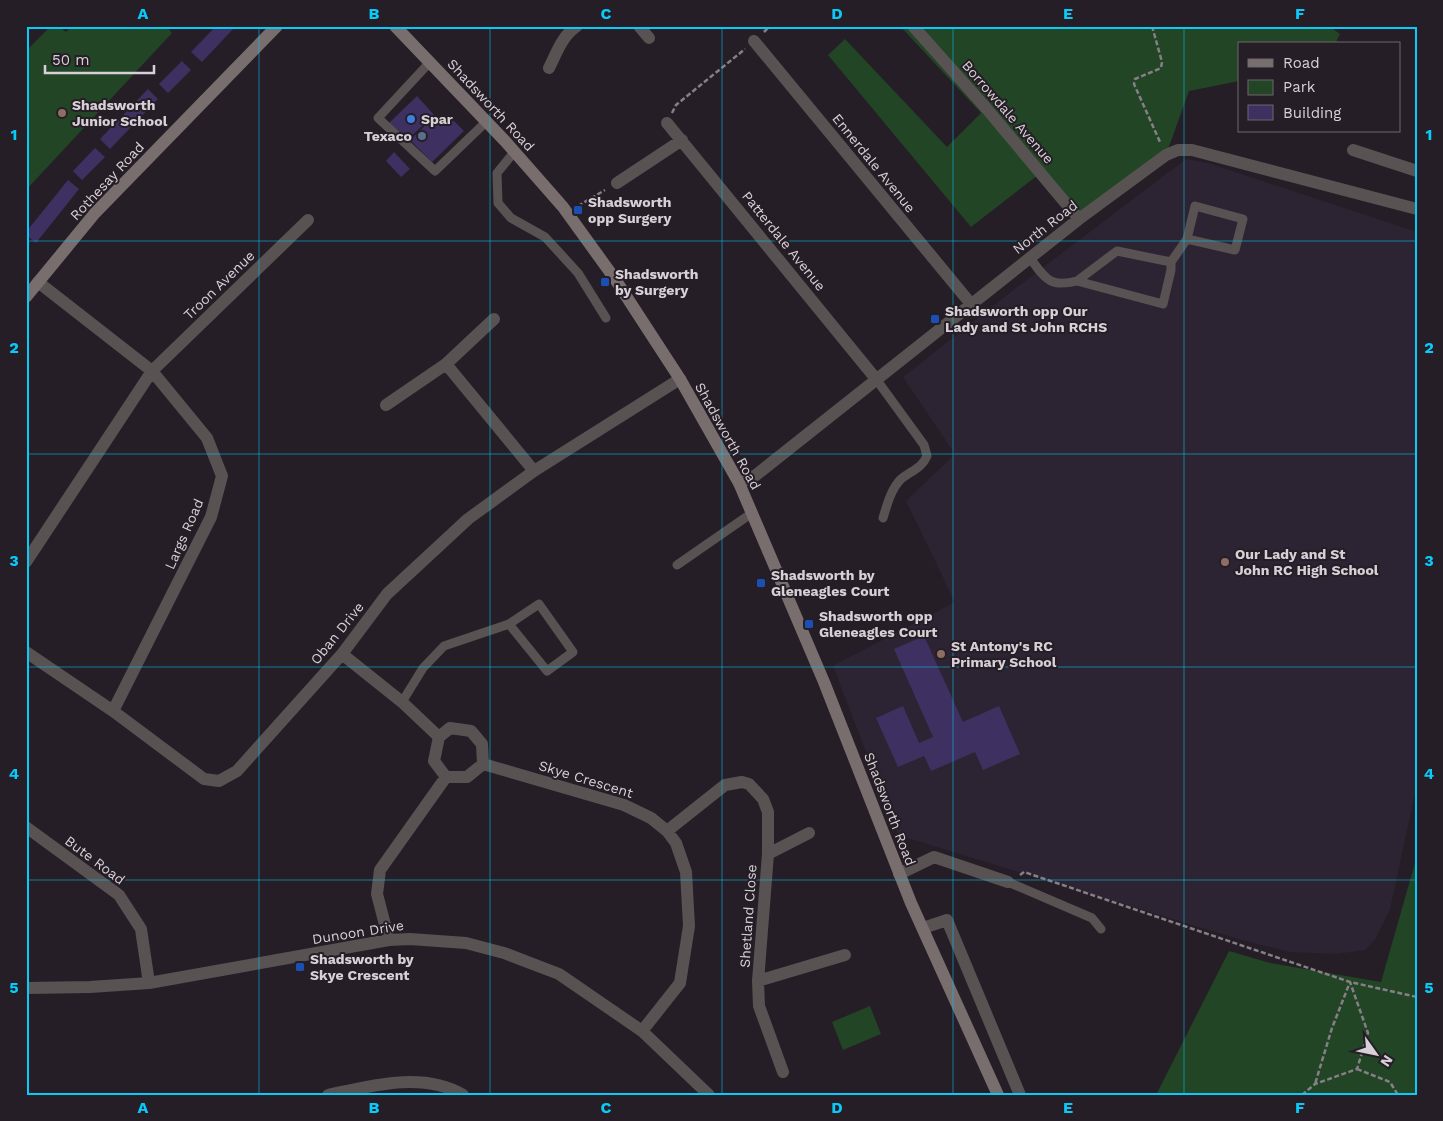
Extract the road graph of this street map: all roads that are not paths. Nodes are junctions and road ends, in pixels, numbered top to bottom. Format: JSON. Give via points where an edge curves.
{"nodes":[{"id":1,"x":277,"y":26,"type":"edge"},
{"id":2,"x":396,"y":26,"type":"edge"},
{"id":3,"x":577,"y":26,"type":"edge"},
{"id":4,"x":639,"y":26,"type":"edge"},
{"id":5,"x":913,"y":26,"type":"edge"},
{"id":6,"x":649,"y":38,"type":"dead end"},
{"id":7,"x":754,"y":41,"type":"road end"},
{"id":8,"x":430,"y":62,"type":"junction"},
{"id":9,"x":549,"y":68,"type":"dead end"},
{"id":10,"x":487,"y":121,"type":"junction"},
{"id":11,"x":666,"y":123,"type":"road end"},
{"id":12,"x":682,"y":140,"type":"junction"},
{"id":13,"x":1353,"y":150,"type":"dead end"},
{"id":14,"x":515,"y":152,"type":"junction"},
{"id":15,"x":1417,"y":171,"type":"edge"},
{"id":16,"x":618,"y":183,"type":"road end"},
{"id":17,"x":1417,"y":209,"type":"edge"},
{"id":18,"x":1079,"y":219,"type":"junction"},
{"id":19,"x":308,"y":220,"type":"dead end"},
{"id":20,"x":1187,"y":239,"type":"junction"},
{"id":21,"x":1030,"y":258,"type":"junction"},
{"id":22,"x":1171,"y":262,"type":"junction"},
{"id":23,"x":1077,"y":281,"type":"junction"},
{"id":24,"x":38,"y":282,"type":"junction"},
{"id":25,"x":26,"y":297,"type":"edge"},
{"id":26,"x":971,"y":304,"type":"junction"},
{"id":27,"x":606,"y":318,"type":"dead end"},
{"id":28,"x":494,"y":320,"type":"dead end"},
{"id":29,"x":446,"y":364,"type":"junction"},
{"id":30,"x":152,"y":371,"type":"junction"},
{"id":31,"x":680,"y":379,"type":"junction"},
{"id":32,"x":876,"y":379,"type":"junction"},
{"id":33,"x":386,"y":405,"type":"dead end"},
{"id":34,"x":534,"y":471,"type":"junction"},
{"id":35,"x":739,"y":483,"type":"junction"},
{"id":36,"x":752,"y":513,"type":"junction"},
{"id":37,"x":883,"y":518,"type":"dead end"},
{"id":38,"x":26,"y":562,"type":"edge"},
{"id":39,"x":677,"y":565,"type":"dead end"},
{"id":40,"x":509,"y":624,"type":"junction"},
{"id":41,"x":26,"y":652,"type":"edge"},
{"id":42,"x":342,"y":654,"type":"junction"},
{"id":43,"x":402,"y":702,"type":"junction"},
{"id":44,"x":113,"y":711,"type":"junction"},
{"id":45,"x":438,"y":737,"type":"junction"},
{"id":46,"x":483,"y":764,"type":"junction"},
{"id":47,"x":446,"y":777,"type":"junction"},
{"id":48,"x":26,"y":827,"type":"edge"},
{"id":49,"x":667,"y":831,"type":"junction"},
{"id":50,"x":809,"y":834,"type":"dead end"},
{"id":51,"x":768,"y":854,"type":"junction"},
{"id":52,"x":899,"y":874,"type":"junction"},
{"id":53,"x":1008,"y":882,"type":"joint"},
{"id":54,"x":923,"y":928,"type":"junction"},
{"id":55,"x":1101,"y":929,"type":"dead end"},
{"id":56,"x":389,"y":940,"type":"junction"},
{"id":57,"x":845,"y":955,"type":"dead end"},
{"id":58,"x":758,"y":981,"type":"junction"},
{"id":59,"x":149,"y":983,"type":"junction"},
{"id":60,"x":26,"y":988,"type":"edge"},
{"id":61,"x":642,"y":1031,"type":"junction"},
{"id":62,"x":783,"y":1072,"type":"dead end"},
{"id":63,"x":450,"y":1092,"type":"edge"},
{"id":64,"x":328,"y":1095,"type":"edge"},
{"id":65,"x":463,"y":1095,"type":"edge"},
{"id":66,"x":709,"y":1095,"type":"edge"},
{"id":67,"x":998,"y":1095,"type":"edge"},
{"id":68,"x":1020,"y":1095,"type":"edge"}],
"edges":[{"from":1,"to":24,"type":"main road","name":"Rothesay Road","via":[[95,213]]},
{"from":2,"to":8,"type":"main road","name":"Shadsworth Road"},
{"from":3,"to":9,"type":"street","via":[[561,43]]},
{"from":4,"to":6,"type":"street"},
{"from":5,"to":18,"type":"street","name":"Borrowdale Avenue"},
{"from":7,"to":26,"type":"street","name":"Ennerdale Avenue"},
{"from":8,"to":10,"type":"main road","name":"Shadsworth Road"},
{"from":8,"to":10,"type":"lane","via":[[378,118],[434,171]]},
{"from":10,"to":14,"type":"main road","name":"Shadsworth Road"},
{"from":11,"to":12,"type":"street","name":"Patterdale Avenue"},
{"from":12,"to":16,"type":"street"},
{"from":12,"to":32,"type":"street","name":"Patterdale Avenue"},
{"from":13,"to":15,"type":"street"},
{"from":14,"to":27,"type":"lane","via":[[497,173],[498,203],[511,218],[545,237],[578,273]]},
{"from":14,"to":31,"type":"main road","name":"Shadsworth Road","via":[[563,207]]},
{"from":17,"to":18,"type":"street","name":"North Road","via":[[1192,150],[1178,150],[1166,155]]},
{"from":18,"to":21,"type":"street","name":"North Road"},
{"from":19,"to":30,"type":"street","name":"Troon Avenue"},
{"from":20,"to":20,"type":"lane","via":[[1235,250],[1243,219],[1196,206]]},
{"from":20,"to":22,"type":"lane"},
{"from":21,"to":23,"type":"lane","via":[[1048,280],[1064,284]]},
{"from":21,"to":26,"type":"street","name":"North Road"},
{"from":22,"to":23,"type":"lane","via":[[1116,251]]},
{"from":22,"to":23,"type":"lane","via":[[1163,304]]},
{"from":24,"to":25,"type":"main road","name":"Rothesay Road"},
{"from":24,"to":30,"type":"street","name":"Largs Road"},
{"from":26,"to":32,"type":"street","name":"North Road"},
{"from":28,"to":29,"type":"street"},
{"from":29,"to":33,"type":"street"},
{"from":29,"to":34,"type":"street"},
{"from":30,"to":38,"type":"street"},
{"from":30,"to":44,"type":"street","name":"Largs Road","via":[[207,438],[222,476],[211,517]]},
{"from":31,"to":34,"type":"street","name":"Oban Drive"},
{"from":31,"to":35,"type":"main road","name":"Shadsworth Road"},
{"from":32,"to":35,"type":"street","name":"North Road","via":[[756,475]]},
{"from":32,"to":37,"type":"lane","via":[[924,445],[927,456],[921,466],[896,486]]},
{"from":34,"to":42,"type":"street","name":"Oban Drive","via":[[468,519],[387,594]]},
{"from":35,"to":36,"type":"main road","name":"Shadsworth Road"},
{"from":36,"to":39,"type":"lane"},
{"from":36,"to":52,"type":"main road","name":"Shadsworth Road","via":[[824,682]]},
{"from":40,"to":40,"type":"lane","via":[[539,604],[574,652],[547,671]]},
{"from":40,"to":43,"type":"lane","via":[[444,646],[423,668]]},
{"from":41,"to":44,"type":"street","name":"Oban Drive"},
{"from":42,"to":43,"type":"street"},
{"from":42,"to":44,"type":"street","name":"Oban Drive","via":[[237,771],[220,782],[204,780]]},
{"from":43,"to":45,"type":"street"},
{"from":45,"to":46,"type":"street","via":[[450,728],[471,731],[482,744]]},
{"from":45,"to":47,"type":"street","via":[[434,761]]},
{"from":46,"to":47,"type":"street","via":[[468,777]]},
{"from":46,"to":49,"type":"street","name":"Skye Crescent","via":[[624,805],[651,818]]},
{"from":47,"to":56,"type":"street","via":[[380,870],[377,894]]},
{"from":48,"to":59,"type":"street","name":"Bute Road","via":[[119,894],[141,929]]},
{"from":49,"to":51,"type":"street","name":"Shetland Close","via":[[726,785],[742,782],[755,789],[767,806]]},
{"from":49,"to":61,"type":"street","name":"Skye Crescent","via":[[676,843],[686,872],[689,926],[680,983]]},
{"from":50,"to":51,"type":"street","name":"Shetland Close"},
{"from":51,"to":58,"type":"street","name":"Shetland Close"},
{"from":52,"to":53,"type":"street","via":[[934,857]]},
{"from":52,"to":54,"type":"main road","name":"Shadsworth Road"},
{"from":53,"to":55,"type":"lane","via":[[1092,918]]},
{"from":54,"to":67,"type":"main road","name":"Shadsworth Road"},
{"from":54,"to":68,"type":"street","via":[[947,920]]},
{"from":56,"to":59,"type":"street","name":"Dunoon Drive"},
{"from":56,"to":61,"type":"street","name":"Dunoon Drive","via":[[466,943],[504,953],[559,974]]},
{"from":57,"to":58,"type":"street","name":"Shetland Close"},
{"from":58,"to":62,"type":"street","name":"Shetland Close","via":[[759,1006]]},
{"from":59,"to":60,"type":"street","name":"Dunoon Drive"},
{"from":61,"to":66,"type":"street","name":"Dunoon Drive"},
{"from":63,"to":64,"type":"street","via":[[432,1084],[395,1083]]},
{"from":63,"to":65,"type":"street"}]}
